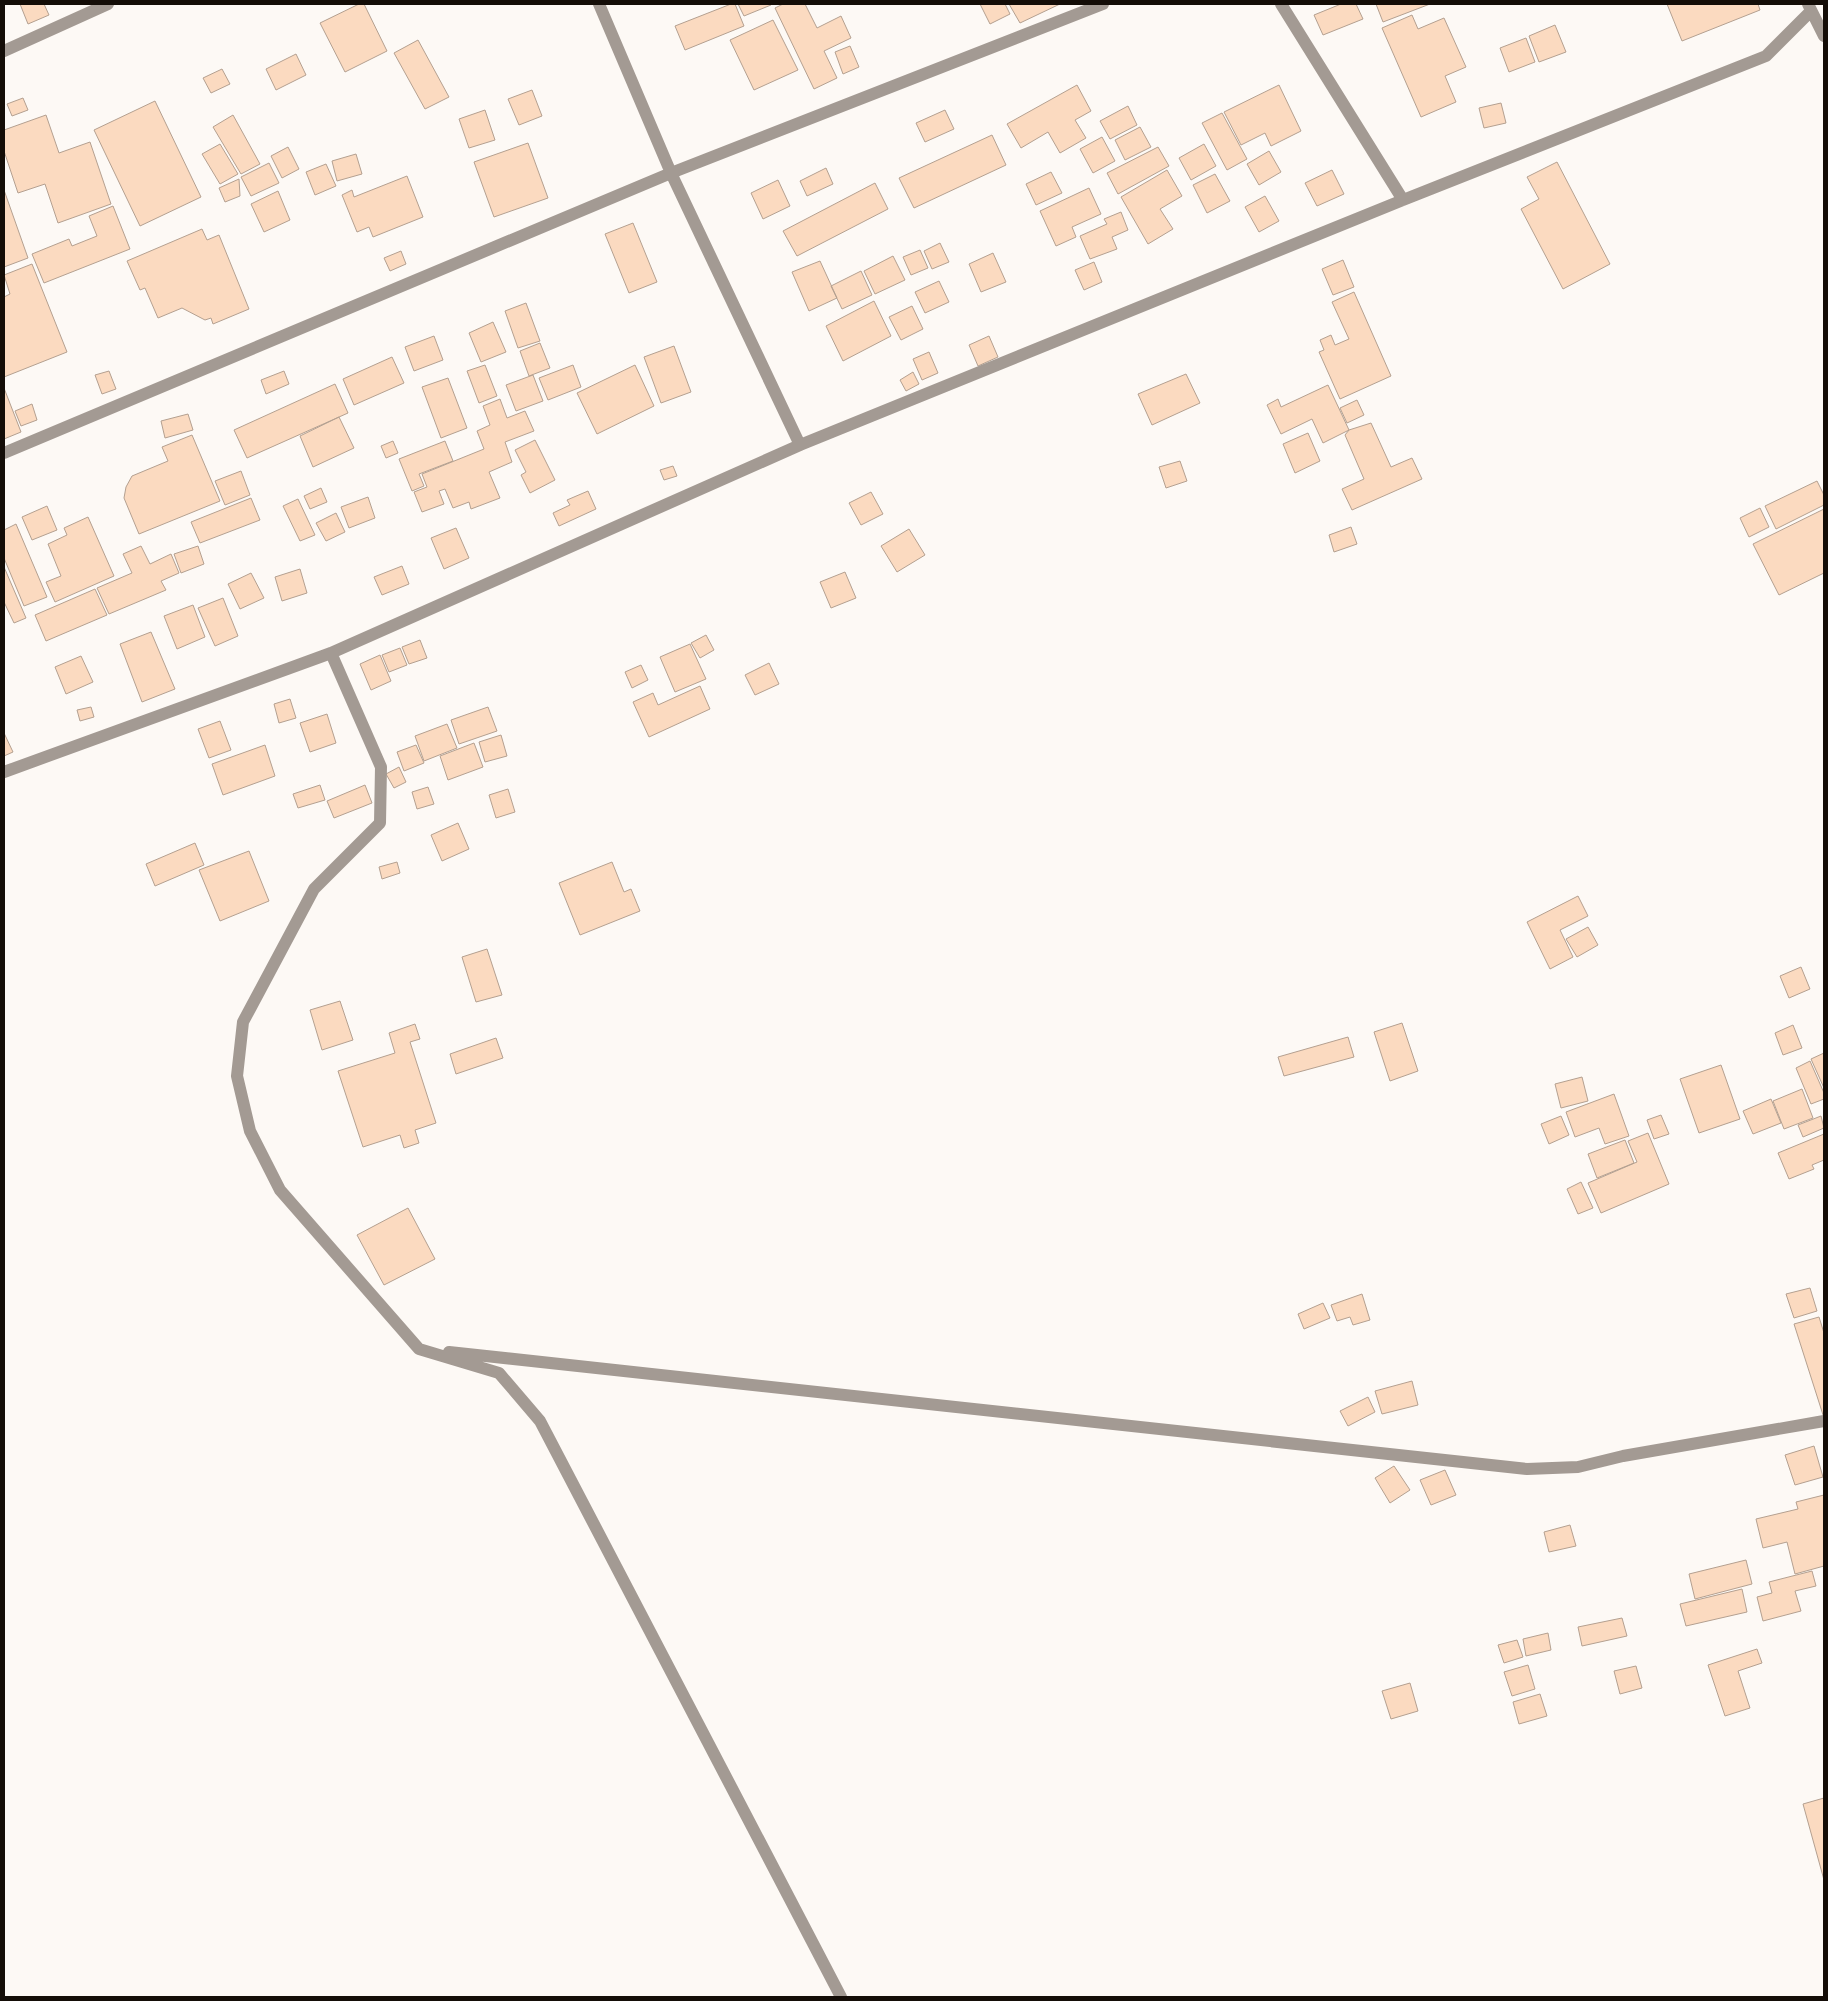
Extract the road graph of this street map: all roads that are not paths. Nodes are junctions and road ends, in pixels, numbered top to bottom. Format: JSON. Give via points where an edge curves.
{"nodes":[{"id":1,"x":108,"y":4,"type":"edge"},
{"id":2,"x":599,"y":4,"type":"edge"},
{"id":3,"x":1103,"y":4,"type":"edge"},
{"id":4,"x":1281,"y":4,"type":"edge"},
{"id":5,"x":1809,"y":7,"type":"edge"},
{"id":6,"x":1824,"y":36,"type":"edge"},
{"id":7,"x":4,"y":50,"type":"edge"},
{"id":8,"x":671,"y":173,"type":"junction"},
{"id":9,"x":1403,"y":200,"type":"junction"},
{"id":10,"x":800,"y":445,"type":"junction"},
{"id":11,"x":4,"y":453,"type":"edge"},
{"id":12,"x":331,"y":653,"type":"junction"},
{"id":13,"x":4,"y":772,"type":"edge"},
{"id":14,"x":419,"y":1349,"type":"junction"},
{"id":15,"x":1824,"y":1421,"type":"edge"},
{"id":16,"x":841,"y":1997,"type":"edge"}],
"edges":[{"from":1,"to":7,"type":"street"},
{"from":2,"to":8,"type":"street"},
{"from":3,"to":8,"type":"street"},
{"from":4,"to":9,"type":"street"},
{"from":5,"to":6,"type":"street"},
{"from":5,"to":9,"type":"street","via":[[1766,56]]},
{"from":8,"to":10,"type":"street"},
{"from":8,"to":11,"type":"street"},
{"from":9,"to":10,"type":"street"},
{"from":10,"to":12,"type":"street"},
{"from":12,"to":13,"type":"street"},
{"from":12,"to":14,"type":"street","via":[[381,767],[380,823],[314,889],[243,1022],[237,1076],[250,1131],[280,1190]]},
{"from":14,"to":15,"type":"street","via":[[1527,1469],[1578,1467]]},
{"from":14,"to":16,"type":"street","via":[[499,1373],[540,1421]]}]}
